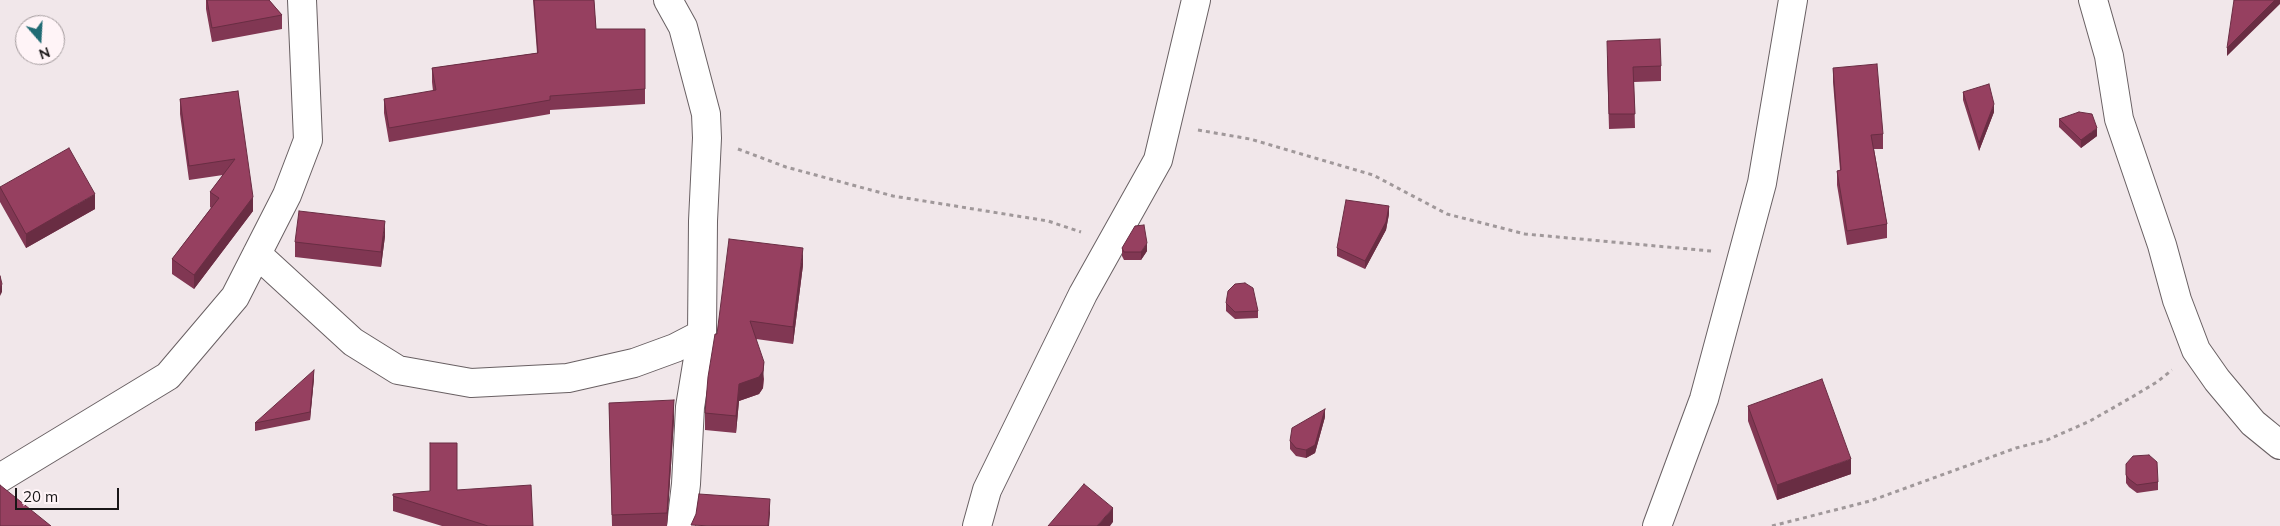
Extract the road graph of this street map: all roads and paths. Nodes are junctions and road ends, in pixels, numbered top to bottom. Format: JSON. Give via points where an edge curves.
{"nodes":[{"id":1,"x":302,"y":0,"type":"edge"},
{"id":2,"x":668,"y":0,"type":"edge"},
{"id":3,"x":1196,"y":0,"type":"edge"},
{"id":4,"x":1793,"y":0,"type":"edge"},
{"id":5,"x":2093,"y":0,"type":"edge"},
{"id":6,"x":1166,"y":125,"type":"junction"},
{"id":7,"x":707,"y":138,"type":"junction"},
{"id":8,"x":1112,"y":243,"type":"junction"},
{"id":9,"x":1743,"y":253,"type":"junction"},
{"id":10,"x":257,"y":254,"type":"junction"},
{"id":11,"x":702,"y":334,"type":"junction"},
{"id":12,"x":2196,"y":350,"type":"junction"},
{"id":13,"x":2280,"y":445,"type":"edge"},
{"id":14,"x":0,"y":478,"type":"edge"},
{"id":15,"x":680,"y":526,"type":"edge"},
{"id":16,"x":977,"y":526,"type":"edge"},
{"id":17,"x":1657,"y":526,"type":"edge"},
{"id":18,"x":1772,"y":526,"type":"edge"}],
"edges":[{"from":1,"to":10,"type":"street","via":[[308,140],[287,195]]},
{"from":2,"to":7,"type":"street","via":[[683,27],[706,114]]},
{"from":3,"to":6,"type":"street"},
{"from":4,"to":9,"type":"street","via":[[1762,183]]},
{"from":5,"to":12,"type":"street","via":[[2109,56],[2119,119]]},
{"from":6,"to":8,"type":"street","via":[[1158,160]]},
{"from":6,"to":9,"type":"path","via":[[1250,139],[1373,175],[1447,214],[1525,234]]},
{"from":7,"to":8,"type":"path","via":[[786,167],[893,196],[1048,221]]},
{"from":7,"to":11,"type":"street"},
{"from":8,"to":16,"type":"street","via":[[1083,294],[987,490]]},
{"from":9,"to":17,"type":"street","via":[[1704,399]]},
{"from":10,"to":11,"type":"street","via":[[353,342],[398,370],[434,377],[471,383],[568,378],[634,363]]},
{"from":10,"to":14,"type":"street","via":[[235,297],[168,376]]},
{"from":11,"to":15,"type":"street","via":[[690,407]]},
{"from":12,"to":13,"type":"street","via":[[2253,423]]},
{"from":12,"to":18,"type":"path","via":[[2158,382],[2090,421],[2048,440],[2016,448],[1870,501]]}]}
